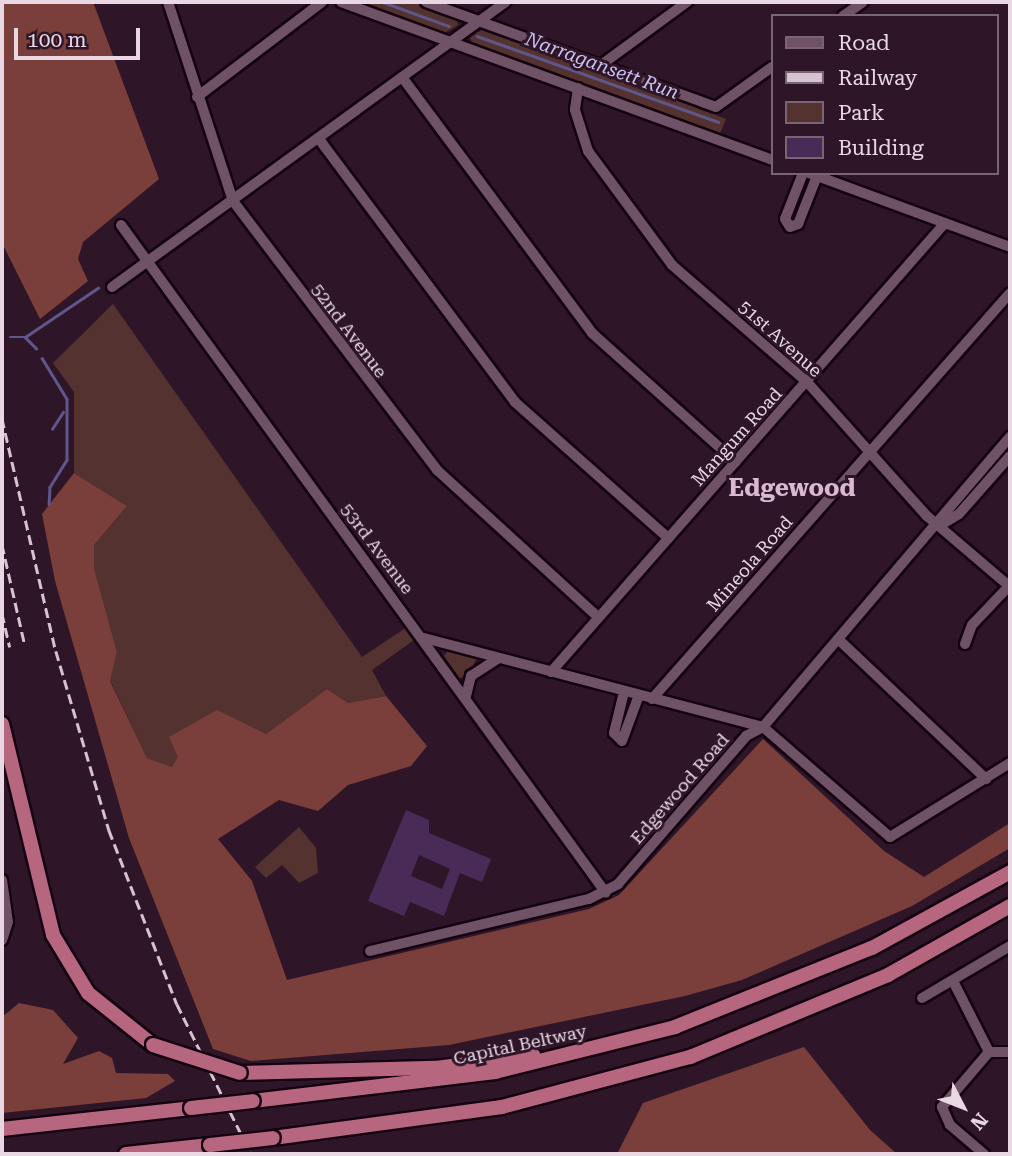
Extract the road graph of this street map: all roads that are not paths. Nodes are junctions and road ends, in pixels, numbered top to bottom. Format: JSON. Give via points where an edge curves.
{"nodes":[{"id":1,"x":168,"y":2,"type":"edge"},
{"id":2,"x":322,"y":2,"type":"edge"},
{"id":3,"x":341,"y":2,"type":"edge"},
{"id":4,"x":426,"y":2,"type":"edge"},
{"id":5,"x":506,"y":2,"type":"edge"},
{"id":6,"x":687,"y":2,"type":"edge"},
{"id":7,"x":863,"y":2,"type":"edge"},
{"id":8,"x":846,"y":14,"type":"edge"},
{"id":9,"x":480,"y":21,"type":"junction"},
{"id":10,"x":450,"y":41,"type":"junction"},
{"id":11,"x":601,"y":65,"type":"junction"},
{"id":12,"x":771,"y":68,"type":"edge"},
{"id":13,"x":402,"y":77,"type":"junction"},
{"id":14,"x":578,"y":88,"type":"junction"},
{"id":15,"x":197,"y":97,"type":"junction"},
{"id":16,"x":319,"y":139,"type":"junction"},
{"id":17,"x":771,"y":160,"type":"edge"},
{"id":18,"x":802,"y":175,"type":"edge"},
{"id":19,"x":813,"y":175,"type":"edge"},
{"id":20,"x":233,"y":201,"type":"junction"},
{"id":21,"x":946,"y":223,"type":"junction"},
{"id":22,"x":121,"y":225,"type":"dead end"},
{"id":23,"x":1010,"y":247,"type":"edge"},
{"id":24,"x":147,"y":261,"type":"junction"},
{"id":25,"x":112,"y":287,"type":"dead end"},
{"id":26,"x":1010,"y":293,"type":"edge"},
{"id":27,"x":807,"y":382,"type":"junction"},
{"id":28,"x":1010,"y":437,"type":"edge"},
{"id":29,"x":869,"y":452,"type":"junction"},
{"id":30,"x":1010,"y":456,"type":"edge"},
{"id":31,"x":736,"y":462,"type":"junction"},
{"id":32,"x":939,"y":526,"type":"junction"},
{"id":33,"x":668,"y":538,"type":"junction"},
{"id":34,"x":1010,"y":586,"type":"edge"},
{"id":35,"x":598,"y":617,"type":"junction"},
{"id":36,"x":424,"y":638,"type":"junction"},
{"id":37,"x":838,"y":639,"type":"junction"},
{"id":38,"x":965,"y":644,"type":"dead end"},
{"id":39,"x":500,"y":658,"type":"junction"},
{"id":40,"x":551,"y":672,"type":"junction"},
{"id":41,"x":624,"y":692,"type":"junction"},
{"id":42,"x":639,"y":695,"type":"junction"},
{"id":43,"x":466,"y":696,"type":"junction"},
{"id":44,"x":652,"y":699,"type":"junction"},
{"id":45,"x":2,"y":724,"type":"edge"},
{"id":46,"x":763,"y":727,"type":"junction"},
{"id":47,"x":1010,"y":763,"type":"edge"},
{"id":48,"x":986,"y":779,"type":"junction"},
{"id":49,"x":1010,"y":872,"type":"edge"},
{"id":50,"x":2,"y":880,"type":"edge"},
{"id":51,"x":606,"y":893,"type":"junction"},
{"id":52,"x":7,"y":905,"type":"junction"},
{"id":53,"x":1010,"y":906,"type":"edge"},
{"id":54,"x":2,"y":916,"type":"edge"},
{"id":55,"x":2,"y":940,"type":"edge"},
{"id":56,"x":1010,"y":946,"type":"edge"},
{"id":57,"x":370,"y":951,"type":"dead end"},
{"id":58,"x":953,"y":981,"type":"junction"},
{"id":59,"x":922,"y":998,"type":"dead end"},
{"id":60,"x":634,"y":1039,"type":"junction"},
{"id":61,"x":989,"y":1052,"type":"junction"},
{"id":62,"x":1010,"y":1052,"type":"edge"},
{"id":63,"x":2,"y":1129,"type":"edge"},
{"id":64,"x":210,"y":1145,"type":"junction"},
{"id":65,"x":126,"y":1154,"type":"edge"},
{"id":66,"x":169,"y":1154,"type":"edge"},
{"id":67,"x":984,"y":1154,"type":"edge"}],
"edges":[{"from":1,"to":15,"type":"street","name":"52nd Avenue"},
{"from":2,"to":15,"type":"street"},
{"from":3,"to":10,"type":"street"},
{"from":4,"to":9,"type":"street"},
{"from":5,"to":9,"type":"street"},
{"from":6,"to":11,"type":"street"},
{"from":7,"to":8,"type":"street"},
{"from":9,"to":10,"type":"street"},
{"from":9,"to":11,"type":"street"},
{"from":10,"to":13,"type":"street"},
{"from":10,"to":14,"type":"street"},
{"from":11,"to":12,"type":"street","via":[[716,107]]},
{"from":13,"to":16,"type":"street"},
{"from":13,"to":31,"type":"street","via":[[592,334]]},
{"from":14,"to":17,"type":"street"},
{"from":14,"to":27,"type":"street","name":"51st Avenue","via":[[575,110],[588,151],[672,265]]},
{"from":15,"to":20,"type":"street","name":"52nd Avenue"},
{"from":16,"to":20,"type":"street"},
{"from":16,"to":33,"type":"street","via":[[515,402]]},
{"from":18,"to":19,"type":"street","via":[[785,219],[790,226],[798,224]]},
{"from":19,"to":21,"type":"street"},
{"from":20,"to":24,"type":"street"},
{"from":20,"to":35,"type":"street","name":"52nd Avenue","via":[[438,470]]},
{"from":21,"to":23,"type":"street"},
{"from":21,"to":27,"type":"street","name":"Mangum Road"},
{"from":22,"to":24,"type":"street","name":"53rd Avenue"},
{"from":24,"to":25,"type":"street"},
{"from":24,"to":36,"type":"street","name":"53rd Avenue"},
{"from":26,"to":29,"type":"street","name":"Mineola Road"},
{"from":27,"to":29,"type":"street","name":"51st Avenue"},
{"from":27,"to":31,"type":"street","name":"Mangum Road"},
{"from":28,"to":32,"type":"street","name":"Edgewood Road"},
{"from":29,"to":32,"type":"street","name":"51st Avenue"},
{"from":29,"to":44,"type":"street","name":"Mineola Road"},
{"from":30,"to":32,"type":"street","name":"Edgewood Road","via":[[959,514]]},
{"from":31,"to":33,"type":"street","name":"Mangum Road"},
{"from":32,"to":34,"type":"street","name":"51st Avenue"},
{"from":32,"to":37,"type":"street","name":"Edgewood Road"},
{"from":33,"to":35,"type":"street","name":"Mangum Road"},
{"from":34,"to":38,"type":"street","via":[[972,625]]},
{"from":35,"to":40,"type":"street","name":"Mangum Road"},
{"from":36,"to":39,"type":"street"},
{"from":36,"to":43,"type":"street","name":"53rd Avenue"},
{"from":37,"to":46,"type":"street","name":"Edgewood Road"},
{"from":37,"to":48,"type":"street"},
{"from":39,"to":40,"type":"street"},
{"from":39,"to":43,"type":"street","via":[[471,676]]},
{"from":40,"to":41,"type":"street"},
{"from":41,"to":42,"type":"street"},
{"from":41,"to":42,"type":"street","via":[[614,733],[622,741]]},
{"from":42,"to":44,"type":"street"},
{"from":43,"to":51,"type":"street","name":"53rd Avenue"},
{"from":44,"to":46,"type":"street"},
{"from":45,"to":60,"type":"highway","bridge":true,"via":[[53,935],[88,993],[153,1045],[240,1073],[436,1068]]},
{"from":46,"to":48,"type":"street","via":[[886,836]]},
{"from":46,"to":51,"type":"street","name":"Edgewood Road","via":[[746,736]]},
{"from":47,"to":48,"type":"street"},
{"from":49,"to":60,"type":"highway","name":"Capital Beltway","via":[[816,974]]},
{"from":50,"to":52,"type":"street"},
{"from":51,"to":57,"type":"street"},
{"from":52,"to":54,"type":"street"},
{"from":52,"to":55,"type":"street"},
{"from":53,"to":64,"type":"highway","bridge":true,"via":[[888,975],[690,1057],[502,1107]]},
{"from":56,"to":58,"type":"street"},
{"from":58,"to":59,"type":"street"},
{"from":58,"to":61,"type":"street"},
{"from":60,"to":63,"type":"highway","name":"Capital Beltway","bridge":true,"via":[[495,1072]]},
{"from":61,"to":62,"type":"street"},
{"from":61,"to":67,"type":"street","via":[[942,1107],[950,1125]]},
{"from":64,"to":65,"type":"highway"},
{"from":64,"to":66,"type":"highway"}]}
